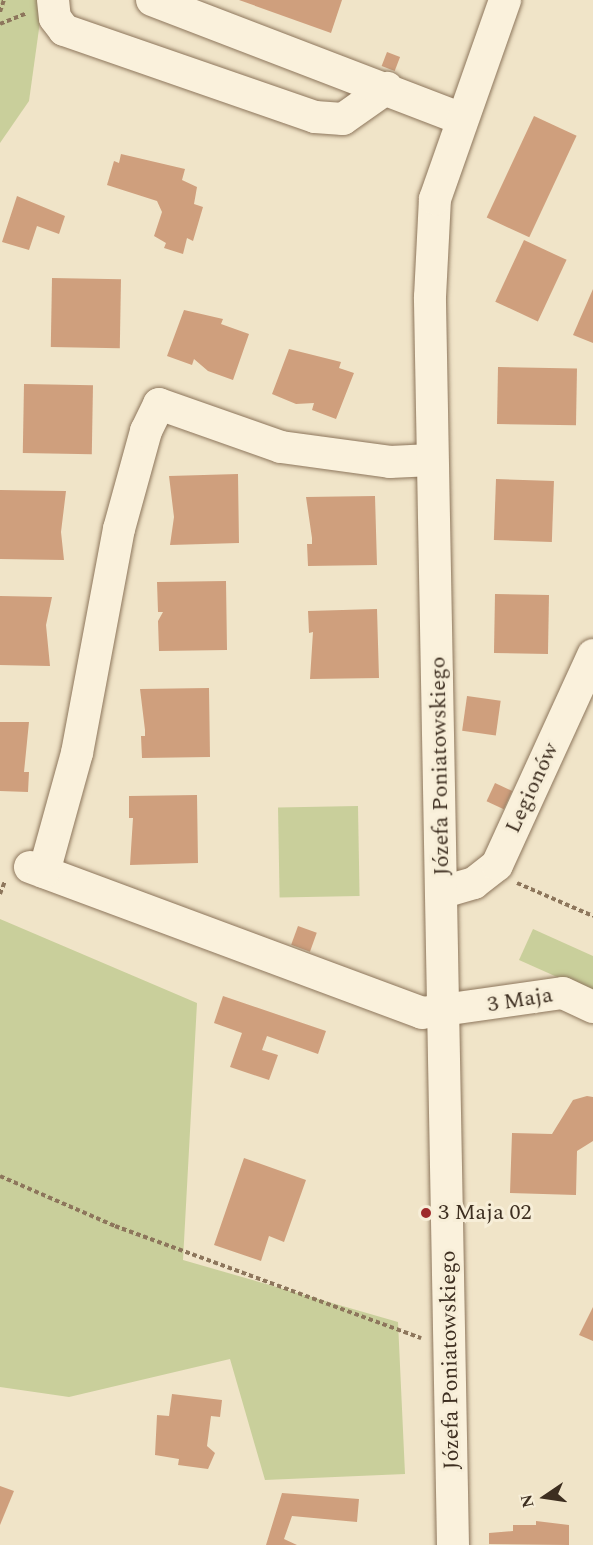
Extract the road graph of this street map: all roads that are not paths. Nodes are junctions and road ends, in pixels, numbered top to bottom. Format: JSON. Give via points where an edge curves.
{"nodes":[{"id":1,"x":53,"y":0,"type":"edge"},
{"id":2,"x":152,"y":0,"type":"edge"},
{"id":3,"x":505,"y":0,"type":"edge"},
{"id":4,"x":387,"y":88,"type":"junction"},
{"id":5,"x":462,"y":119,"type":"junction"},
{"id":6,"x":432,"y":460,"type":"junction"},
{"id":7,"x":593,"y":655,"type":"edge"},
{"id":8,"x":443,"y":892,"type":"junction"},
{"id":9,"x":593,"y":1006,"type":"edge"},
{"id":10,"x":444,"y":1013,"type":"junction"},
{"id":11,"x":453,"y":1545,"type":"edge"}],
"edges":[{"from":1,"to":4,"type":"street","via":[[55,18],[64,30],[315,117],[343,119]]},
{"from":2,"to":4,"type":"street"},
{"from":3,"to":5,"type":"street","name":"Józefa Poniatowskiego"},
{"from":4,"to":5,"type":"street"},
{"from":5,"to":6,"type":"street","name":"Józefa Poniatowskiego","via":[[435,199],[430,297]]},
{"from":6,"to":8,"type":"street","name":"Józefa Poniatowskiego"},
{"from":6,"to":10,"type":"street","name":"3 Maja","via":[[390,462],[281,447],[159,404],[146,431],[119,529],[77,753],[37,869],[422,1013]]},
{"from":7,"to":8,"type":"street","name":"Legionów","via":[[497,865],[474,883]]},
{"from":8,"to":10,"type":"street","name":"Józefa Poniatowskiego"},
{"from":9,"to":10,"type":"street","name":"3 Maja","via":[[563,993]]},
{"from":10,"to":11,"type":"street","name":"Józefa Poniatowskiego"}]}
